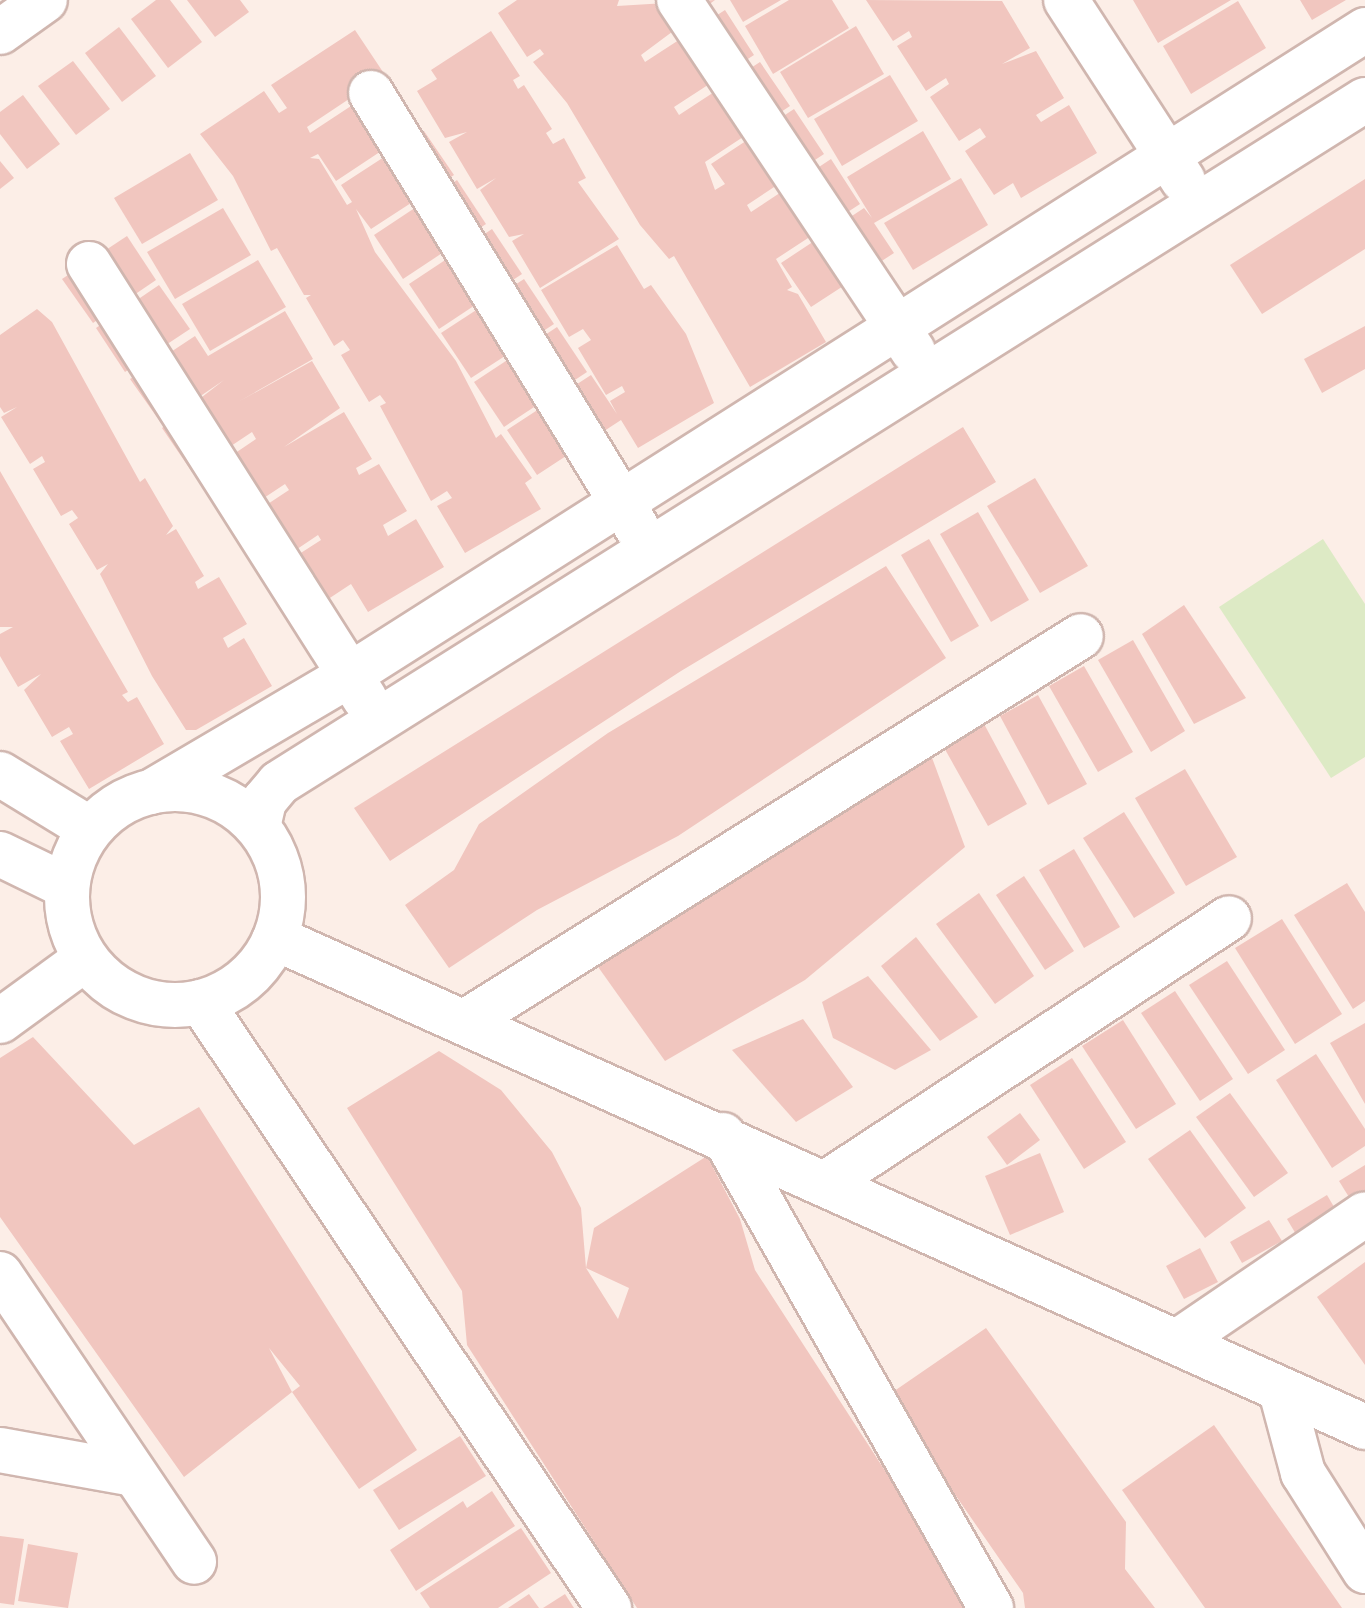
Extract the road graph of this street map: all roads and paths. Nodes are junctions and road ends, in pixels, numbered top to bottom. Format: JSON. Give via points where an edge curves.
{"nodes":[{"id":1,"x":45,"y":0,"type":"edge"},
{"id":2,"x":679,"y":0,"type":"edge"},
{"id":3,"x":1066,"y":0,"type":"edge"},
{"id":4,"x":1365,"y":30,"type":"edge"},
{"id":5,"x":0,"y":32,"type":"edge"},
{"id":6,"x":371,"y":93,"type":"dead end"},
{"id":7,"x":1365,"y":100,"type":"edge"},
{"id":8,"x":1167,"y":156,"type":"junction"},
{"id":9,"x":1201,"y":204,"type":"junction"},
{"id":10,"x":89,"y":264,"type":"dead end"},
{"id":11,"x":898,"y":326,"type":"junction"},
{"id":12,"x":929,"y":377,"type":"junction"},
{"id":13,"x":619,"y":504,"type":"junction"},
{"id":14,"x":655,"y":552,"type":"junction"},
{"id":15,"x":1081,"y":636,"type":"dead end"},
{"id":16,"x":348,"y":676,"type":"junction"},
{"id":17,"x":382,"y":724,"type":"junction"},
{"id":18,"x":4,"y":767,"type":"edge"},
{"id":19,"x":151,"y":792,"type":"junction"},
{"id":20,"x":258,"y":827,"type":"junction"},
{"id":21,"x":90,"y":829,"type":"junction"},
{"id":22,"x":0,"y":854,"type":"edge"},
{"id":23,"x":66,"y":886,"type":"junction"},
{"id":24,"x":1229,"y":918,"type":"dead end"},
{"id":25,"x":275,"y":938,"type":"junction"},
{"id":26,"x":85,"y":959,"type":"junction"},
{"id":27,"x":201,"y":1002,"type":"junction"},
{"id":28,"x":468,"y":1020,"type":"junction"},
{"id":29,"x":0,"y":1021,"type":"edge"},
{"id":30,"x":723,"y":1135,"type":"junction"},
{"id":31,"x":826,"y":1183,"type":"junction"},
{"id":32,"x":1365,"y":1214,"type":"edge"},
{"id":33,"x":0,"y":1274,"type":"edge"},
{"id":34,"x":1177,"y":1342,"type":"junction"},
{"id":35,"x":1281,"y":1391,"type":"junction"},
{"id":36,"x":1365,"y":1427,"type":"edge"},
{"id":37,"x":0,"y":1450,"type":"edge"},
{"id":38,"x":133,"y":1474,"type":"junction"},
{"id":39,"x":194,"y":1562,"type":"dead end"},
{"id":40,"x":1365,"y":1571,"type":"edge"},
{"id":41,"x":609,"y":1608,"type":"edge"},
{"id":42,"x":991,"y":1608,"type":"edge"}],
"edges":[{"from":1,"to":5,"type":"street"},
{"from":2,"to":11,"type":"street"},
{"from":3,"to":8,"type":"street"},
{"from":4,"to":8,"type":"street"},
{"from":6,"to":13,"type":"street"},
{"from":7,"to":9,"type":"street"},
{"from":8,"to":9,"type":"street"},
{"from":8,"to":11,"type":"street"},
{"from":9,"to":12,"type":"street"},
{"from":10,"to":16,"type":"street"},
{"from":11,"to":12,"type":"street"},
{"from":11,"to":13,"type":"street"},
{"from":12,"to":14,"type":"street"},
{"from":13,"to":14,"type":"street"},
{"from":13,"to":16,"type":"street"},
{"from":14,"to":17,"type":"street"},
{"from":15,"to":28,"type":"street"},
{"from":16,"to":17,"type":"street"},
{"from":16,"to":19,"type":"street"},
{"from":17,"to":20,"type":"street","via":[[279,783],[264,801]]},
{"from":18,"to":21,"type":"street"},
{"from":19,"to":20,"type":"street","via":[[209,795]]},
{"from":19,"to":21,"type":"street","via":[[118,805]]},
{"from":20,"to":25,"type":"street","via":[[283,880]]},
{"from":21,"to":23,"type":"street"},
{"from":22,"to":23,"type":"street"},
{"from":23,"to":26,"type":"street","via":[[69,924]]},
{"from":24,"to":31,"type":"street"},
{"from":25,"to":27,"type":"street","via":[[258,967]]},
{"from":25,"to":28,"type":"street"},
{"from":26,"to":27,"type":"street","via":[[136,999]]},
{"from":26,"to":29,"type":"street"},
{"from":27,"to":41,"type":"street"},
{"from":28,"to":30,"type":"street"},
{"from":30,"to":31,"type":"street"},
{"from":30,"to":42,"type":"street"},
{"from":31,"to":34,"type":"street"},
{"from":32,"to":34,"type":"street"},
{"from":33,"to":38,"type":"street"},
{"from":34,"to":35,"type":"street"},
{"from":35,"to":36,"type":"street"},
{"from":35,"to":40,"type":"street","via":[[1303,1473]]},
{"from":37,"to":38,"type":"street"},
{"from":38,"to":39,"type":"street"}]}
